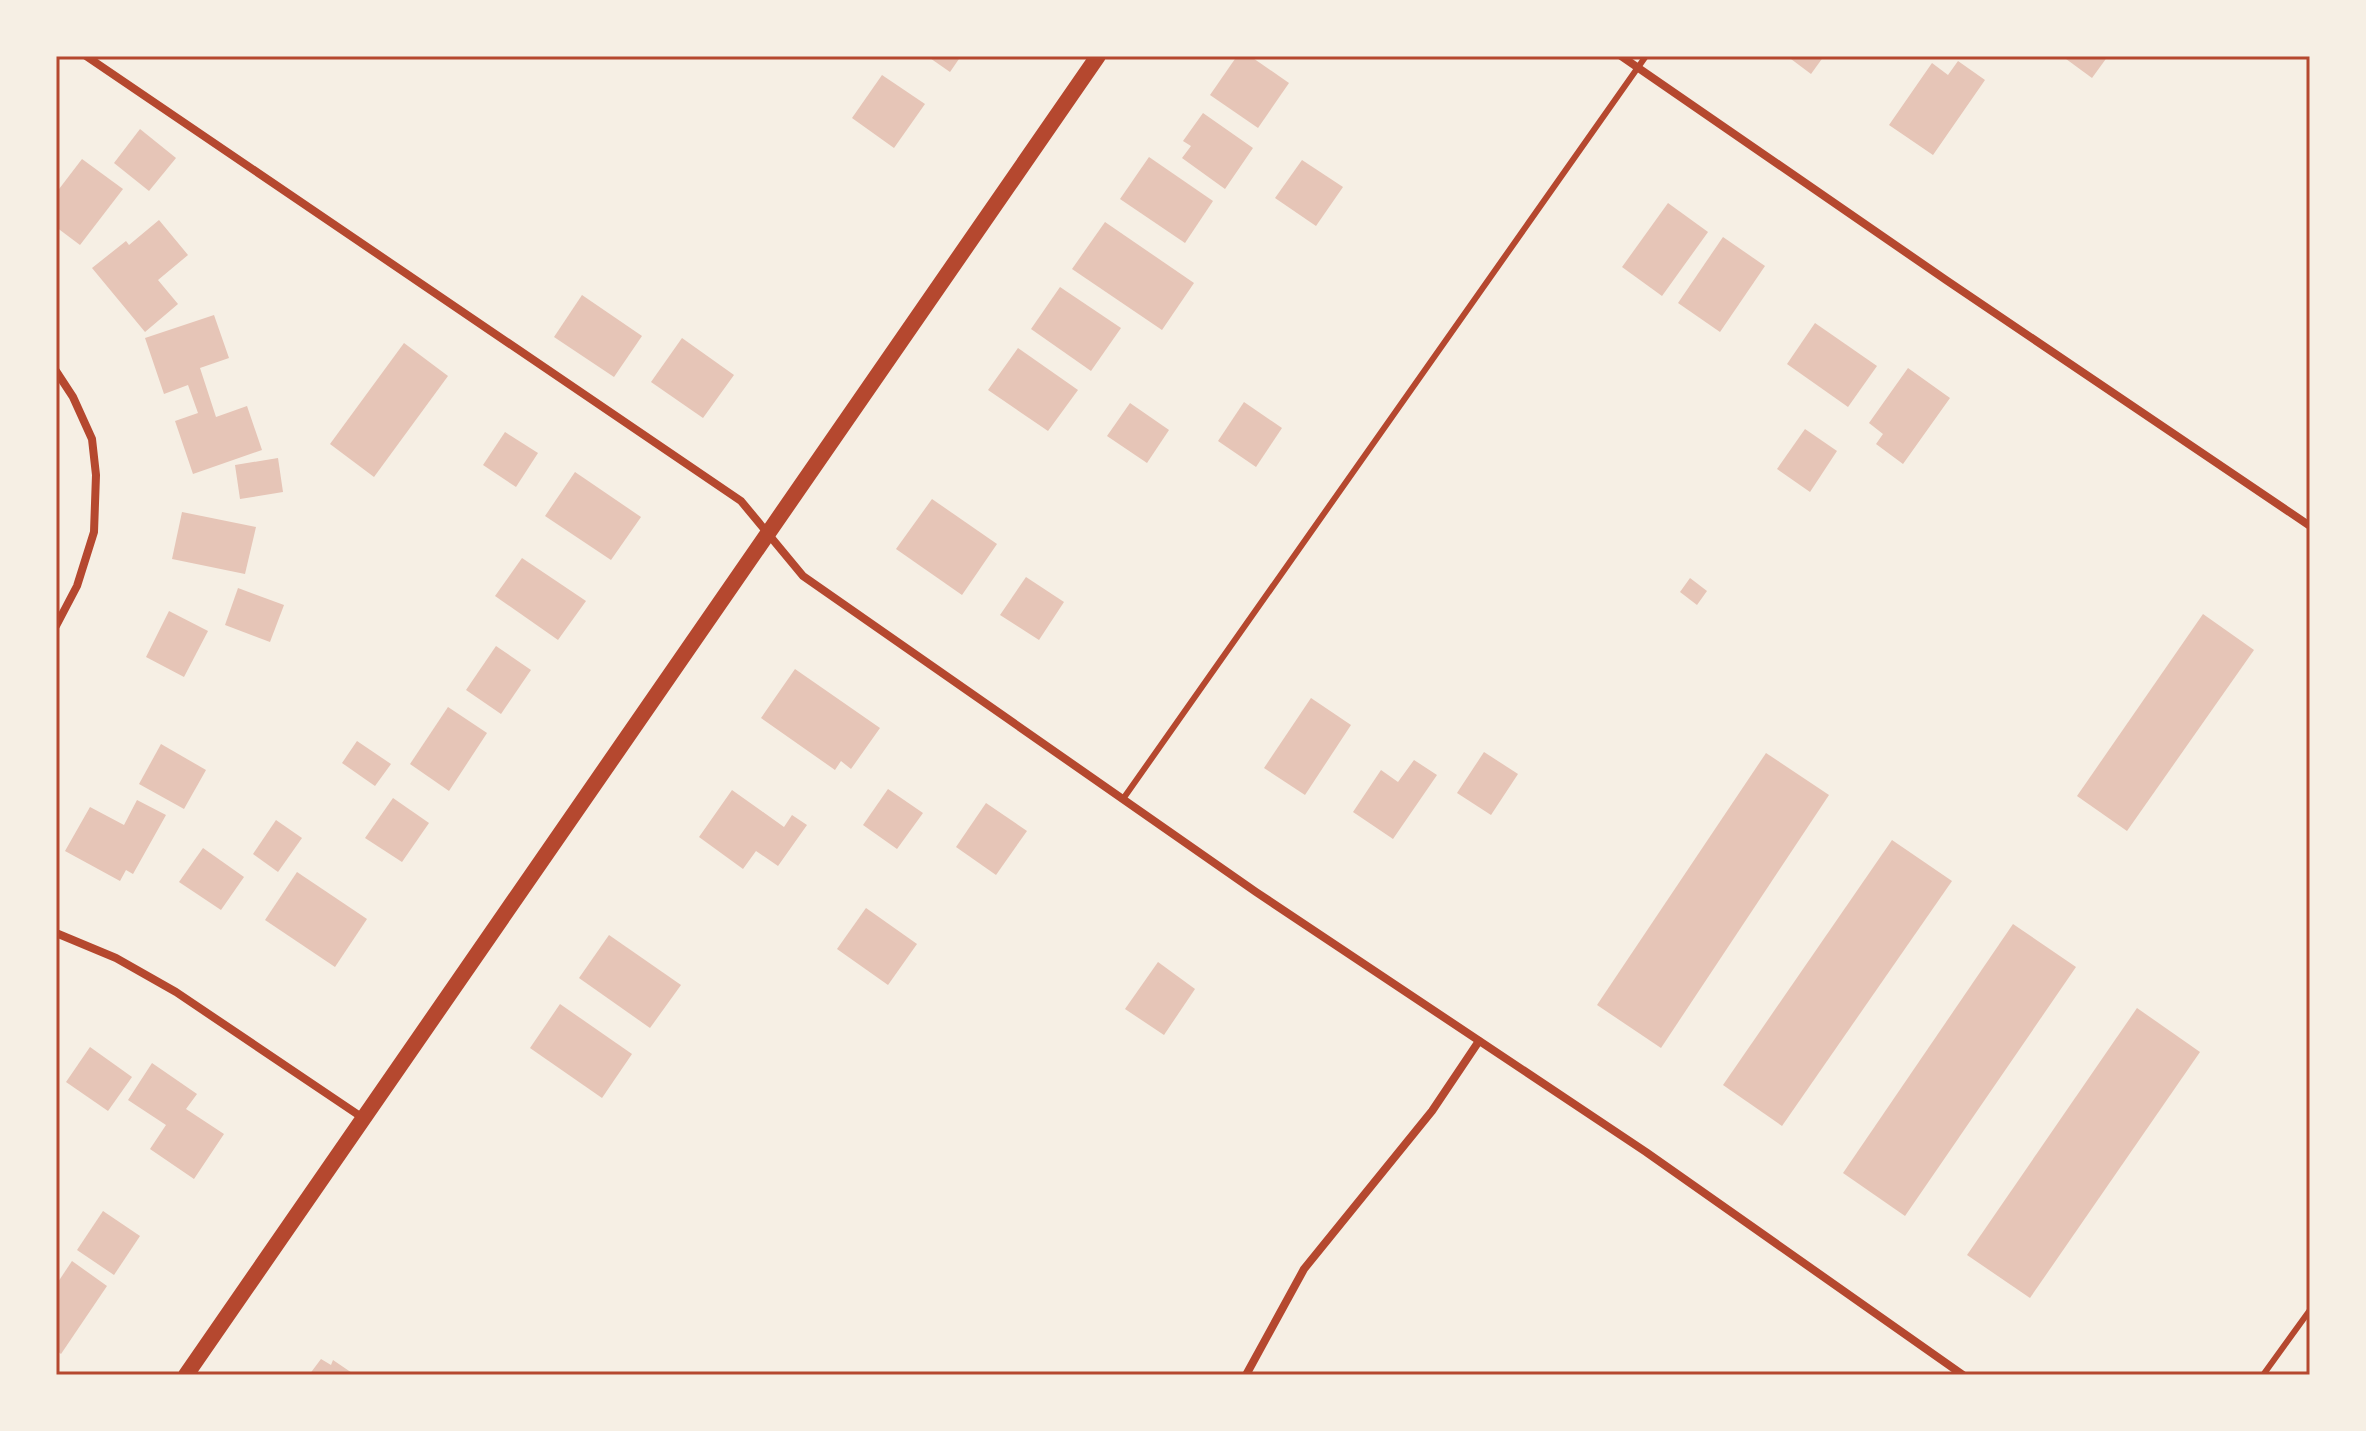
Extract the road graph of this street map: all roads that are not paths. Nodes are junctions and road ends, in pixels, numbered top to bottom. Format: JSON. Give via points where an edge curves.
{"nodes":[{"id":1,"x":86,"y":56,"type":"edge"},
{"id":2,"x":1098,"y":56,"type":"edge"},
{"id":3,"x":1621,"y":56,"type":"edge"},
{"id":4,"x":1646,"y":56,"type":"edge"},
{"id":5,"x":1638,"y":67,"type":"junction"},
{"id":6,"x":56,"y":371,"type":"edge"},
{"id":7,"x":2310,"y":526,"type":"edge"},
{"id":8,"x":767,"y":534,"type":"junction"},
{"id":9,"x":56,"y":626,"type":"edge"},
{"id":10,"x":1123,"y":799,"type":"junction"},
{"id":11,"x":56,"y":933,"type":"edge"},
{"id":12,"x":1479,"y":1041,"type":"junction"},
{"id":13,"x":363,"y":1118,"type":"junction"},
{"id":14,"x":2310,"y":1310,"type":"edge"},
{"id":15,"x":186,"y":1375,"type":"edge"},
{"id":16,"x":1246,"y":1375,"type":"edge"},
{"id":17,"x":1963,"y":1375,"type":"edge"},
{"id":18,"x":2263,"y":1375,"type":"edge"}],
"edges":[{"from":1,"to":8,"type":"street","via":[[741,501]]},
{"from":2,"to":8,"type":"main road"},
{"from":3,"to":5,"type":"street"},
{"from":4,"to":5,"type":"lane"},
{"from":5,"to":7,"type":"street"},
{"from":5,"to":10,"type":"lane"},
{"from":6,"to":9,"type":"street","via":[[92,439],[96,475],[94,532],[77,586]]},
{"from":8,"to":10,"type":"street","via":[[803,576]]},
{"from":8,"to":13,"type":"main road"},
{"from":10,"to":12,"type":"street"},
{"from":11,"to":13,"type":"street","via":[[116,958],[176,992]]},
{"from":12,"to":16,"type":"street","via":[[1432,1111],[1304,1269]]},
{"from":12,"to":17,"type":"street"},
{"from":13,"to":15,"type":"main road"},
{"from":14,"to":18,"type":"lane"}]}
